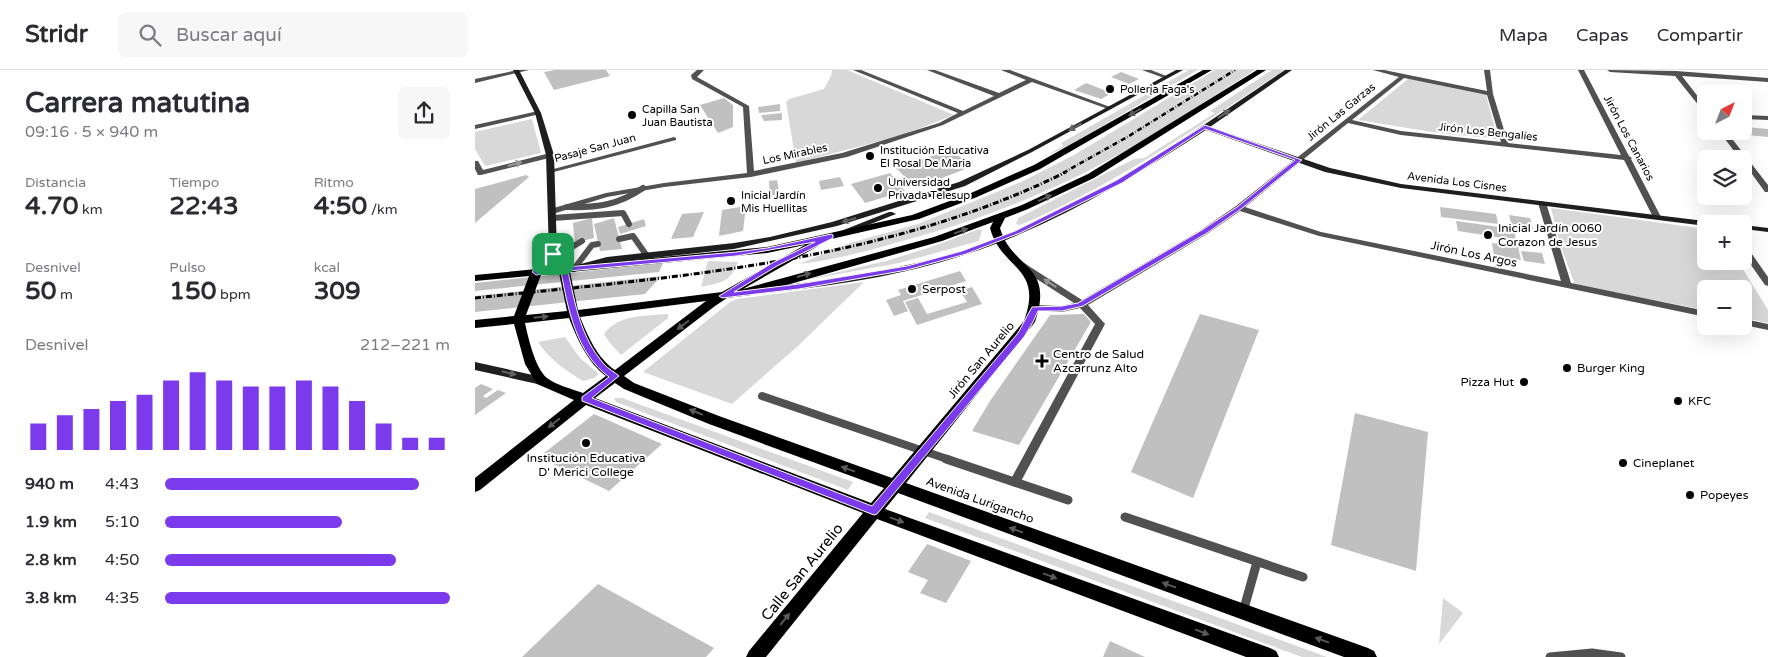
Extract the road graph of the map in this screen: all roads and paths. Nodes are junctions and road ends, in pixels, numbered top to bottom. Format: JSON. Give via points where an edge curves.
{"nodes":[{"id":1,"x":526,"y":70,"type":"edge"},
{"id":2,"x":701,"y":70,"type":"edge"},
{"id":3,"x":856,"y":70,"type":"edge"},
{"id":4,"x":931,"y":70,"type":"edge"},
{"id":5,"x":1004,"y":70,"type":"edge"},
{"id":6,"x":1145,"y":70,"type":"edge"},
{"id":7,"x":1180,"y":70,"type":"edge"},
{"id":8,"x":1207,"y":70,"type":"edge"},
{"id":9,"x":1262,"y":70,"type":"edge"},
{"id":10,"x":1289,"y":70,"type":"edge"},
{"id":11,"x":1376,"y":70,"type":"edge"},
{"id":12,"x":1487,"y":70,"type":"edge"},
{"id":13,"x":1581,"y":70,"type":"edge"},
{"id":14,"x":1611,"y":70,"type":"edge"},
{"id":15,"x":517,"y":71,"type":"edge"},
{"id":16,"x":1675,"y":73,"type":"edge"},
{"id":17,"x":1403,"y":76,"type":"junction"},
{"id":18,"x":1166,"y":77,"type":"junction"},
{"id":19,"x":1031,"y":80,"type":"junction"},
{"id":20,"x":1768,"y":80,"type":"edge"},
{"id":21,"x":475,"y":81,"type":"edge"},
{"id":22,"x":1490,"y":94,"type":"junction"},
{"id":23,"x":998,"y":96,"type":"junction"},
{"id":24,"x":1697,"y":100,"type":"edge"},
{"id":25,"x":1110,"y":108,"type":"junction"},
{"id":26,"x":538,"y":113,"type":"junction"},
{"id":27,"x":963,"y":113,"type":"junction"},
{"id":28,"x":1753,"y":117,"type":"edge"},
{"id":29,"x":1768,"y":118,"type":"edge"},
{"id":30,"x":1347,"y":121,"type":"junction"},
{"id":31,"x":475,"y":127,"type":"edge"},
{"id":32,"x":1205,"y":127,"type":"junction"},
{"id":33,"x":674,"y":139,"type":"dead end"},
{"id":34,"x":1729,"y":140,"type":"edge"},
{"id":35,"x":1505,"y":144,"type":"junction"},
{"id":36,"x":1737,"y":150,"type":"edge"},
{"id":37,"x":550,"y":155,"type":"junction"},
{"id":38,"x":1627,"y":158,"type":"junction"},
{"id":39,"x":1299,"y":160,"type":"junction"},
{"id":40,"x":475,"y":163,"type":"edge"},
{"id":41,"x":1752,"y":169,"type":"edge"},
{"id":42,"x":551,"y":171,"type":"junction"},
{"id":43,"x":751,"y":174,"type":"junction"},
{"id":44,"x":962,"y":184,"type":"junction"},
{"id":45,"x":643,"y":188,"type":"junction"},
{"id":46,"x":1768,"y":190,"type":"edge"},
{"id":47,"x":1542,"y":203,"type":"junction"},
{"id":48,"x":567,"y":207,"type":"junction"},
{"id":49,"x":1239,"y":208,"type":"junction"},
{"id":50,"x":596,"y":209,"type":"junction"},
{"id":51,"x":553,"y":214,"type":"junction"},
{"id":52,"x":587,"y":216,"type":"junction"},
{"id":53,"x":999,"y":217,"type":"junction"},
{"id":54,"x":1657,"y":217,"type":"junction"},
{"id":55,"x":580,"y":221,"type":"dead end"},
{"id":56,"x":1697,"y":222,"type":"edge"},
{"id":57,"x":1752,"y":228,"type":"edge"},
{"id":58,"x":631,"y":230,"type":"junction"},
{"id":59,"x":1768,"y":230,"type":"edge"},
{"id":60,"x":831,"y":236,"type":"junction"},
{"id":61,"x":619,"y":239,"type":"dead end"},
{"id":62,"x":999,"y":239,"type":"junction"},
{"id":63,"x":555,"y":255,"type":"junction"},
{"id":64,"x":647,"y":256,"type":"junction"},
{"id":65,"x":1752,"y":260,"type":"edge"},
{"id":66,"x":1019,"y":264,"type":"junction"},
{"id":67,"x":569,"y":269,"type":"junction"},
{"id":68,"x":536,"y":272,"type":"junction"},
{"id":69,"x":475,"y":278,"type":"edge"},
{"id":70,"x":1768,"y":283,"type":"edge"},
{"id":71,"x":1567,"y":286,"type":"junction"},
{"id":72,"x":747,"y":292,"type":"junction"},
{"id":73,"x":722,"y":296,"type":"junction"},
{"id":74,"x":1080,"y":305,"type":"junction"},
{"id":75,"x":1035,"y":308,"type":"junction"},
{"id":76,"x":1697,"y":312,"type":"edge"},
{"id":77,"x":573,"y":314,"type":"junction"},
{"id":78,"x":519,"y":319,"type":"junction"},
{"id":79,"x":475,"y":324,"type":"edge"},
{"id":80,"x":1752,"y":324,"type":"edge"},
{"id":81,"x":1768,"y":327,"type":"edge"},
{"id":82,"x":475,"y":366,"type":"edge"},
{"id":83,"x":615,"y":376,"type":"junction"},
{"id":84,"x":542,"y":381,"type":"junction"},
{"id":85,"x":762,"y":396,"type":"dead end"},
{"id":86,"x":585,"y":399,"type":"junction"},
{"id":87,"x":923,"y":451,"type":"junction"},
{"id":88,"x":1015,"y":482,"type":"junction"},
{"id":89,"x":894,"y":485,"type":"junction"},
{"id":90,"x":475,"y":486,"type":"edge"},
{"id":91,"x":1068,"y":500,"type":"dead end"},
{"id":92,"x":874,"y":511,"type":"junction"},
{"id":93,"x":1125,"y":517,"type":"dead end"},
{"id":94,"x":1257,"y":562,"type":"junction"},
{"id":95,"x":1303,"y":577,"type":"dead end"},
{"id":96,"x":1243,"y":612,"type":"junction"},
{"id":97,"x":755,"y":657,"type":"edge"},
{"id":98,"x":1270,"y":657,"type":"edge"},
{"id":99,"x":1368,"y":657,"type":"edge"},
{"id":100,"x":1549,"y":657,"type":"edge"},
{"id":101,"x":1621,"y":657,"type":"edge"}],
"edges":[{"from":1,"to":15,"type":"street"},
{"from":2,"to":43,"type":"street","via":[[693,75],[694,78],[746,106]]},
{"from":3,"to":27,"type":"street"},
{"from":4,"to":23,"type":"street"},
{"from":5,"to":19,"type":"street"},
{"from":6,"to":18,"type":"street"},
{"from":7,"to":18,"type":"main road"},
{"from":8,"to":60,"type":"main road","one_way":true,"via":[[1079,145],[1007,181],[922,215]]},
{"from":53,"to":9,"type":"main road","one_way":true,"via":[[1097,173]]},
{"from":32,"to":10,"type":"main road","one_way":true},
{"from":11,"to":17,"type":"street"},
{"from":12,"to":22,"type":"street"},
{"from":13,"to":38,"type":"street","name":"Jirón Los Canarios"},
{"from":14,"to":16,"type":"street"},
{"from":15,"to":21,"type":"street"},
{"from":15,"to":26,"type":"main road"},
{"from":16,"to":20,"type":"street"},
{"from":16,"to":24,"type":"street"},
{"from":17,"to":22,"type":"street"},
{"from":17,"to":30,"type":"street","name":"Jirón Las Garzas"},
{"from":18,"to":25,"type":"main road"},
{"from":19,"to":23,"type":"street","name":"Los Mirables"},
{"from":19,"to":25,"type":"street"},
{"from":22,"to":35,"type":"street"},
{"from":23,"to":27,"type":"street","name":"Los Mirables"},
{"from":25,"to":44,"type":"main road","one_way":true},
{"from":26,"to":31,"type":"street"},
{"from":26,"to":37,"type":"main road"},
{"from":27,"to":43,"type":"street","name":"Los Mirables","via":[[873,147]]},
{"from":28,"to":29,"type":"street"},
{"from":30,"to":35,"type":"street","name":"Jirón Los Bengalíes","via":[[1384,130]]},
{"from":30,"to":39,"type":"street","name":"Jirón Las Garzas"},
{"from":32,"to":39,"type":"main road","name":"Avenida Los Cisnes"},
{"from":32,"to":62,"type":"main road","via":[[1142,169]]},
{"from":33,"to":42,"type":"street","name":"Pasaje San Juan"},
{"from":34,"to":36,"type":"street"},
{"from":35,"to":38,"type":"street","name":"Jirón Los Bengalíes"},
{"from":40,"to":37,"type":"street","one_way":true,"via":[[481,174]]},
{"from":37,"to":42,"type":"main road"},
{"from":38,"to":54,"type":"street","name":"Jirón Los Canarios"},
{"from":39,"to":47,"type":"main road","name":"Avenida Los Cisnes","via":[[1328,170],[1401,186]]},
{"from":39,"to":49,"type":"street","name":"Jirón Las Garzas"},
{"from":41,"to":46,"type":"street"},
{"from":42,"to":51,"type":"main road"},
{"from":43,"to":45,"type":"street","name":"Los Mirables"},
{"from":44,"to":60,"type":"main road"},
{"from":44,"to":64,"type":"main road","one_way":true,"via":[[786,236]]},
{"from":45,"to":48,"type":"street","name":"Los Mirables"},
{"from":45,"to":50,"type":"lane","via":[[626,200]]},
{"from":47,"to":54,"type":"main road","name":"Avenida Los Cisnes"},
{"from":47,"to":71,"type":"street"},
{"from":48,"to":50,"type":"lane"},
{"from":48,"to":51,"type":"street","name":"Los Mirables"},
{"from":49,"to":71,"type":"street","name":"Jirón Los Argos","via":[[1319,234]]},
{"from":49,"to":74,"type":"street","name":"Jirón Las Garzas"},
{"from":50,"to":52,"type":"lane"},
{"from":51,"to":52,"type":"lane"},
{"from":51,"to":63,"type":"main road"},
{"from":52,"to":55,"type":"lane"},
{"from":52,"to":58,"type":"lane","via":[[623,213]]},
{"from":53,"to":62,"type":"main road","via":[[995,228]]},
{"from":72,"to":53,"type":"main road","one_way":true,"via":[[912,247]]},
{"from":54,"to":56,"type":"main road","name":"Avenida Los Cisnes"},
{"from":57,"to":59,"type":"main road"},
{"from":58,"to":61,"type":"lane"},
{"from":58,"to":64,"type":"lane"},
{"from":60,"to":67,"type":"main road","via":[[736,254]]},
{"from":60,"to":73,"type":"main road"},
{"from":62,"to":66,"type":"main road","name":"Jirón San Aurelio"},
{"from":62,"to":72,"type":"main road","via":[[907,268]]},
{"from":63,"to":67,"type":"main road"},
{"from":63,"to":67,"type":"lane","via":[[582,242],[595,245]]},
{"from":63,"to":68,"type":"main road","via":[[545,258]]},
{"from":64,"to":67,"type":"main road","via":[[607,260]]},
{"from":65,"to":70,"type":"street"},
{"from":74,"to":66,"type":"street","one_way":true},
{"from":66,"to":75,"type":"main road","name":"Jirón San Aurelio","via":[[1032,279],[1037,293]]},
{"from":67,"to":68,"type":"main road"},
{"from":67,"to":77,"type":"main road","name":"Avenida Lurigancho"},
{"from":68,"to":69,"type":"main road"},
{"from":68,"to":78,"type":"main road"},
{"from":71,"to":76,"type":"street","name":"Jirón Los Argos"},
{"from":72,"to":73,"type":"main road"},
{"from":73,"to":77,"type":"main road"},
{"from":73,"to":83,"type":"main road","one_way":true},
{"from":74,"to":75,"type":"street","name":"Jirón Las Garzas","via":[[1062,309]]},
{"from":74,"to":88,"type":"street","via":[[1095,317],[1100,327]]},
{"from":75,"to":87,"type":"main road","name":"Jirón San Aurelio","via":[[1021,335]]},
{"from":78,"to":77,"type":"main road","one_way":true},
{"from":77,"to":83,"type":"main road","name":"Avenida Lurigancho","via":[[589,350],[601,367]]},
{"from":78,"to":79,"type":"main road"},
{"from":78,"to":84,"type":"main road","via":[[527,354]]},
{"from":80,"to":81,"type":"street"},
{"from":82,"to":84,"type":"main road","one_way":true},
{"from":83,"to":86,"type":"main road"},
{"from":89,"to":83,"type":"main road","name":"Avenida Lurigancho","one_way":true,"via":[[714,420],[629,386]]},
{"from":84,"to":86,"type":"main road"},
{"from":85,"to":87,"type":"lane"},
{"from":86,"to":90,"type":"main road","one_way":true},
{"from":86,"to":92,"type":"main road"},
{"from":87,"to":88,"type":"lane"},
{"from":87,"to":89,"type":"main road","name":"Jirón San Aurelio"},
{"from":88,"to":91,"type":"lane"},
{"from":89,"to":92,"type":"main road","name":"Calle San Aurelio"},
{"from":96,"to":89,"type":"main road","name":"Avenida Lurigancho","one_way":true},
{"from":97,"to":92,"type":"main road","name":"Calle San Aurelio","one_way":true},
{"from":92,"to":98,"type":"main road","one_way":true},
{"from":93,"to":94,"type":"lane"},
{"from":94,"to":95,"type":"lane"},
{"from":94,"to":96,"type":"lane"},
{"from":99,"to":96,"type":"main road","name":"Avenida Lurigancho","one_way":true},
{"from":100,"to":101,"type":"lane","via":[[1591,653]]}]}
